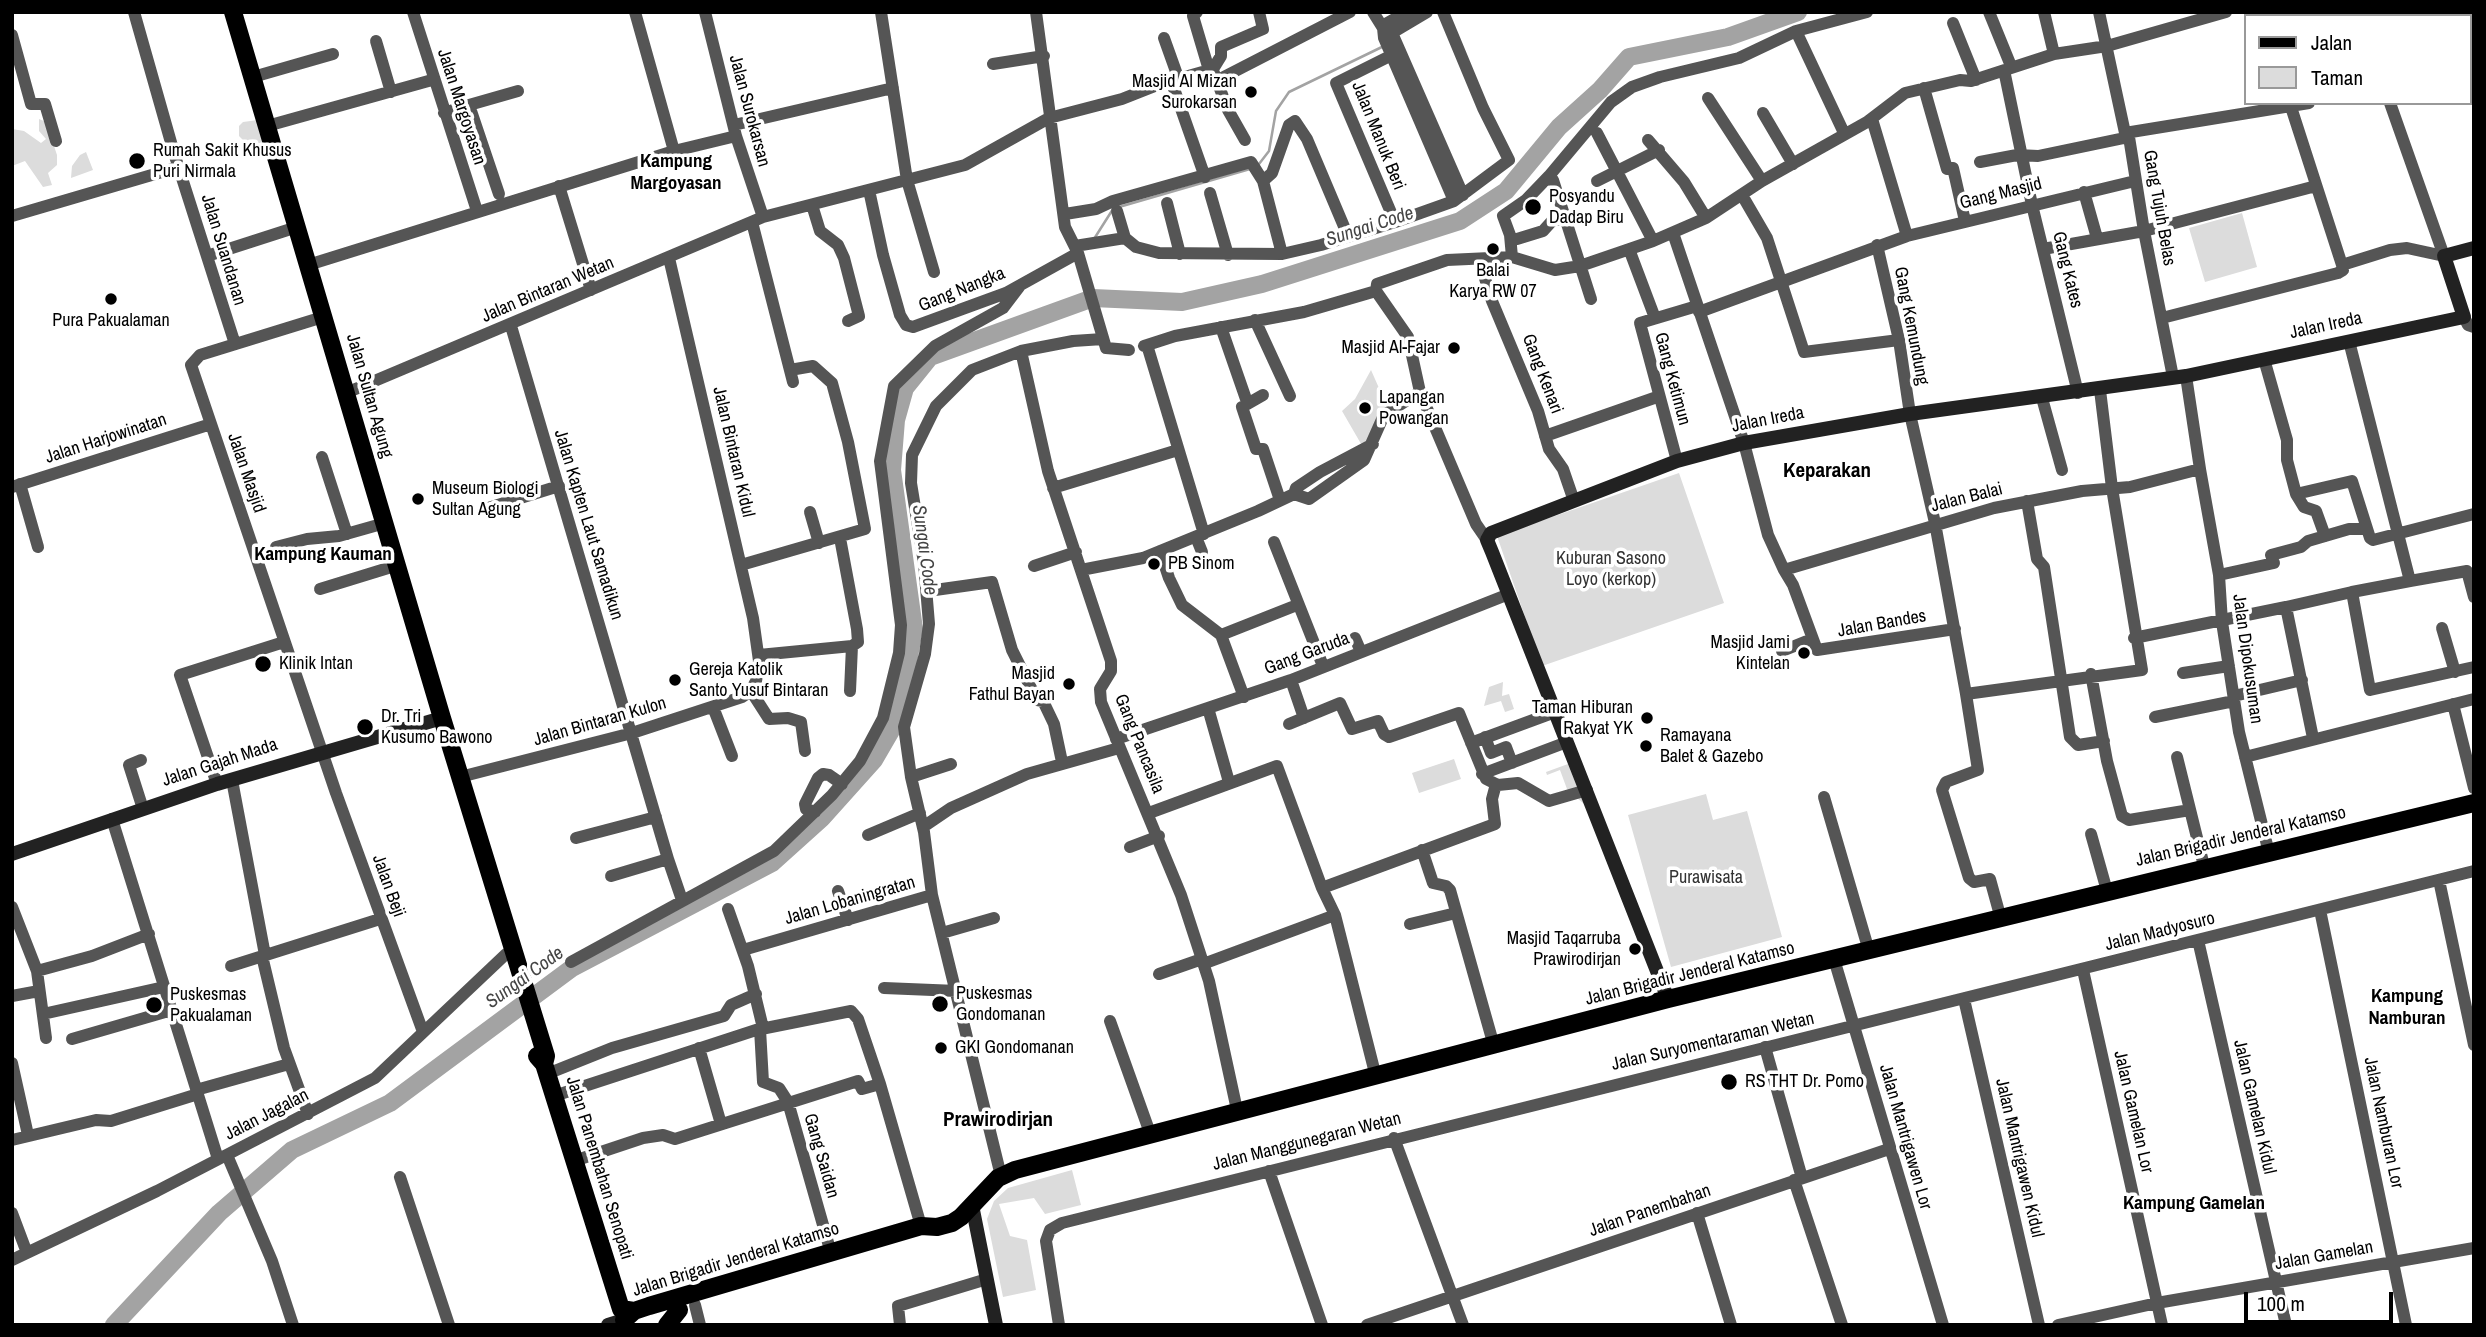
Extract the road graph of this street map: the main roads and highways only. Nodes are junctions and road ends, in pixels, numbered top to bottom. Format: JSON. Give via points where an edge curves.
{"nodes":[{"id":1,"x":233,"y":12,"type":"edge"},
{"id":2,"x":463,"y":785,"type":"junction"},
{"id":3,"x":2474,"y":803,"type":"edge"},
{"id":4,"x":519,"y":983,"type":"junction"},
{"id":5,"x":929,"y":1227,"type":"junction"},
{"id":6,"x":687,"y":1308,"type":"junction"},
{"id":7,"x":627,"y":1320,"type":"edge"},
{"id":8,"x":667,"y":1325,"type":"edge"}],
"edges":[{"from":1,"to":2,"type":"main road","name":"Jalan Sultan Agung"},
{"from":2,"to":4,"type":"main road","name":"Jalan Sultan Agung"},
{"from":2,"to":4,"type":"main road","name":"Jalan Sultan Agung","via":[[462,810]]},
{"from":3,"to":5,"type":"main road","name":"Jalan Brigadir Jenderal Katamso","via":[[1668,999],[1150,1133],[1001,1175],[957,1220]]},
{"from":4,"to":7,"type":"main road","name":"Jalan Panembahan Senopati","via":[[538,1058],[546,1069]]},
{"from":5,"to":6,"type":"main road","name":"Jalan Brigadir Jenderal Katamso","via":[[924,1237]]},
{"from":5,"to":7,"type":"main road","name":"Jalan Brigadir Jenderal Katamso","via":[[831,1253]]},
{"from":6,"to":7,"type":"main road","name":"Jalan Brigadir Jenderal Katamso"},
{"from":6,"to":8,"type":"main road"}]}
